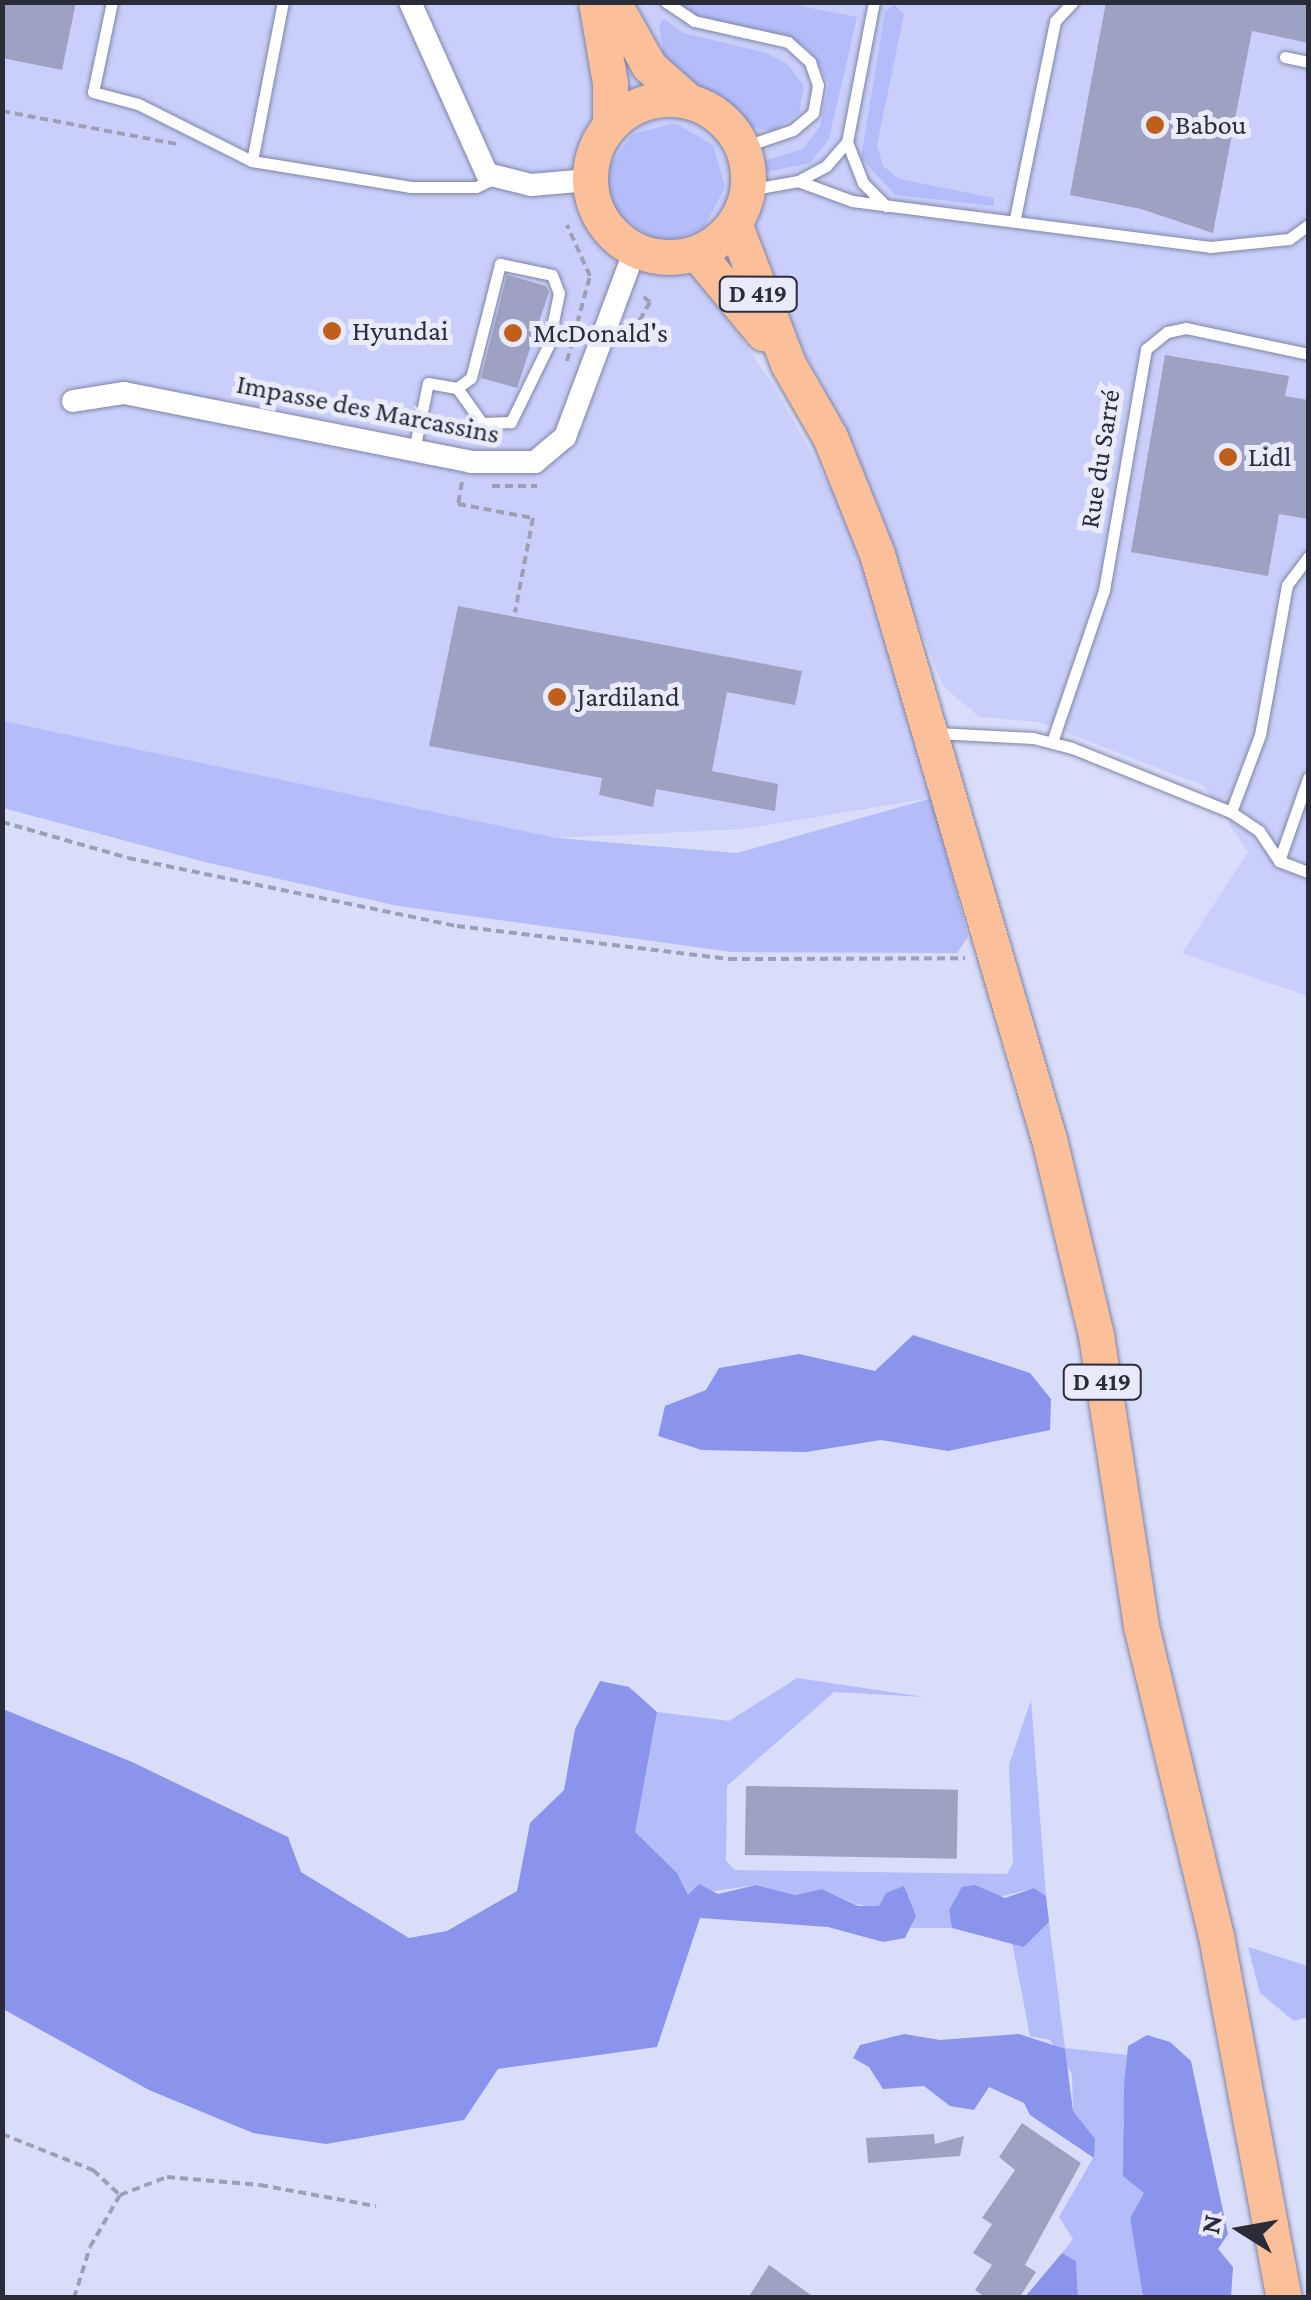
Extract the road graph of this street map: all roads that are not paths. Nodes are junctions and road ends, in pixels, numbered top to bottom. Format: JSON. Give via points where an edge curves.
{"nodes":[{"id":1,"x":112,"y":2,"type":"edge"},
{"id":2,"x":283,"y":2,"type":"edge"},
{"id":3,"x":410,"y":2,"type":"edge"},
{"id":4,"x":596,"y":2,"type":"edge"},
{"id":5,"x":613,"y":2,"type":"edge"},
{"id":6,"x":666,"y":2,"type":"edge"},
{"id":7,"x":874,"y":2,"type":"edge"},
{"id":8,"x":1073,"y":2,"type":"edge"},
{"id":9,"x":1285,"y":57,"type":"dead end"},
{"id":10,"x":1308,"y":62,"type":"edge"},
{"id":11,"x":686,"y":99,"type":"junction"},
{"id":12,"x":610,"y":124,"type":"junction"},
{"id":13,"x":847,"y":142,"type":"junction"},
{"id":14,"x":743,"y":148,"type":"junction"},
{"id":15,"x":252,"y":161,"type":"junction"},
{"id":16,"x":495,"y":178,"type":"junction"},
{"id":17,"x":589,"y":180,"type":"junction"},
{"id":18,"x":798,"y":182,"type":"junction"},
{"id":19,"x":886,"y":206,"type":"junction"},
{"id":20,"x":741,"y":207,"type":"junction"},
{"id":21,"x":1015,"y":218,"type":"junction"},
{"id":22,"x":1308,"y":224,"type":"edge"},
{"id":23,"x":635,"y":250,"type":"junction"},
{"id":24,"x":696,"y":253,"type":"junction"},
{"id":25,"x":1308,"y":354,"type":"edge"},
{"id":26,"x":788,"y":364,"type":"junction"},
{"id":27,"x":456,"y":388,"type":"junction"},
{"id":28,"x":74,"y":401,"type":"dead end"},
{"id":29,"x":414,"y":450,"type":"junction"},
{"id":30,"x":1308,"y":558,"type":"edge"},
{"id":31,"x":932,"y":733,"type":"junction"},
{"id":32,"x":1052,"y":742,"type":"junction"},
{"id":33,"x":1308,"y":778,"type":"edge"},
{"id":34,"x":1232,"y":812,"type":"junction"},
{"id":35,"x":1279,"y":861,"type":"junction"},
{"id":36,"x":1308,"y":872,"type":"edge"},
{"id":37,"x":1284,"y":2298,"type":"edge"}],
"edges":[{"from":1,"to":15,"type":"lane","via":[[94,92],[138,104]]},
{"from":2,"to":15,"type":"lane"},
{"from":3,"to":16,"type":"street","via":[[470,148]]},
{"from":4,"to":12,"type":"main road"},
{"from":5,"to":11,"type":"main road","via":[[650,66]]},
{"from":6,"to":14,"type":"lane","via":[[694,21],[788,42],[810,62],[818,86],[813,113],[793,130]]},
{"from":7,"to":13,"type":"lane"},
{"from":8,"to":21,"type":"lane","via":[[1055,21]]},
{"from":9,"to":10,"type":"lane"},
{"from":11,"to":12,"type":"main road","via":[[645,101]]},
{"from":11,"to":14,"type":"main road","via":[[710,109]]},
{"from":12,"to":17,"type":"main road","via":[[598,140]]},
{"from":13,"to":18,"type":"lane","via":[[826,166]]},
{"from":13,"to":19,"type":"lane","via":[[863,183]]},
{"from":14,"to":20,"type":"main road"},
{"from":15,"to":16,"type":"lane","via":[[411,187],[476,186]]},
{"from":16,"to":17,"type":"street","via":[[531,185]]},
{"from":17,"to":23,"type":"main road","via":[[602,222]]},
{"from":18,"to":19,"type":"lane"},
{"from":18,"to":20,"type":"lane"},
{"from":19,"to":21,"type":"lane"},
{"from":20,"to":24,"type":"main road"},
{"from":20,"to":26,"type":"main road","number":"D 419"},
{"from":21,"to":22,"type":"lane","via":[[1210,247],[1288,239]]},
{"from":23,"to":24,"type":"main road"},
{"from":23,"to":29,"type":"street","name":"Impasse des Marcassins","via":[[566,438],[535,462],[507,466]]},
{"from":24,"to":26,"type":"main road","number":"D 419"},
{"from":25,"to":32,"type":"lane","name":"Rue du Sarré","via":[[1186,328],[1166,332],[1146,349],[1104,590]]},
{"from":26,"to":31,"type":"main road","number":"D 419","via":[[850,483]]},
{"from":27,"to":27,"type":"lane","via":[[482,423],[511,422],[548,346],[559,293],[552,275],[500,264],[470,378]]},
{"from":27,"to":29,"type":"lane","via":[[428,383]]},
{"from":28,"to":29,"type":"street","name":"Impasse des Marcassins","via":[[124,393]]},
{"from":30,"to":34,"type":"lane","via":[[1287,584],[1260,736]]},
{"from":31,"to":32,"type":"lane"},
{"from":31,"to":37,"type":"main road","number":"D 419","via":[[1080,1258],[1141,1626],[1216,1936]]},
{"from":32,"to":34,"type":"lane"},
{"from":33,"to":35,"type":"lane"},
{"from":34,"to":35,"type":"lane","via":[[1260,831]]},
{"from":35,"to":36,"type":"lane"}]}
